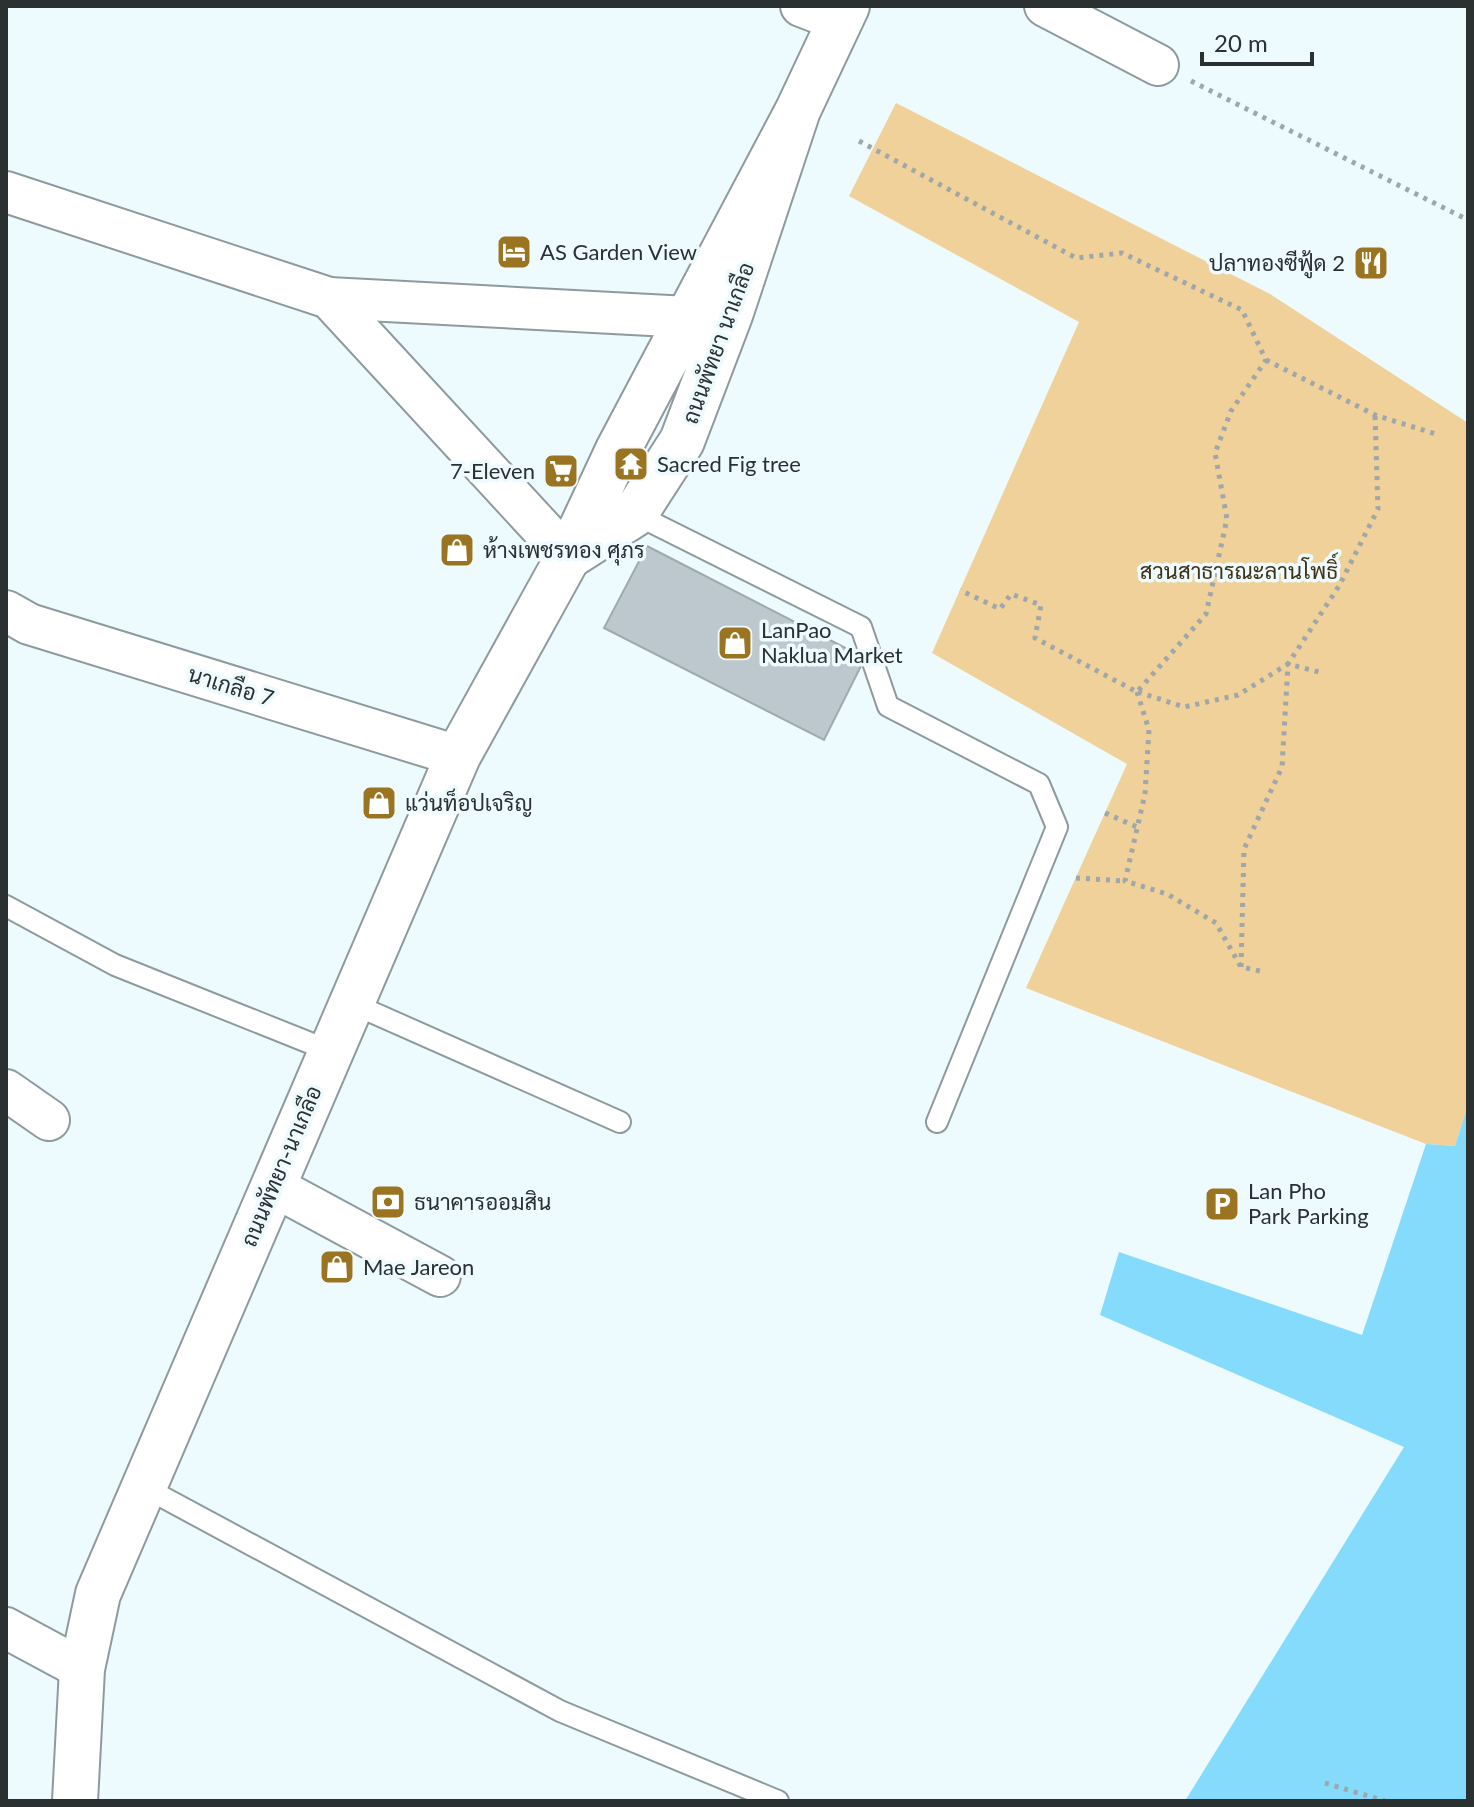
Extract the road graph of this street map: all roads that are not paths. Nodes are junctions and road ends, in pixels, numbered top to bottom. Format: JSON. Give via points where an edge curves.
{"nodes":[{"id":1,"x":1045,"y":6,"type":"edge"},
{"id":2,"x":829,"y":11,"type":"edge"},
{"id":3,"x":1158,"y":65,"type":"road end"},
{"id":4,"x":798,"y":110,"type":"junction"},
{"id":5,"x":6,"y":192,"type":"edge"},
{"id":6,"x":329,"y":298,"type":"junction"},
{"id":7,"x":688,"y":317,"type":"junction"},
{"id":8,"x":635,"y":514,"type":"junction"},
{"id":9,"x":568,"y":557,"type":"junction"},
{"id":10,"x":6,"y":611,"type":"edge"},
{"id":11,"x":458,"y":756,"type":"junction"},
{"id":12,"x":6,"y":906,"type":"edge"},
{"id":13,"x":351,"y":1003,"type":"junction"},
{"id":14,"x":330,"y":1051,"type":"junction"},
{"id":15,"x":6,"y":1090,"type":"edge"},
{"id":16,"x":49,"y":1120,"type":"dead end"},
{"id":17,"x":620,"y":1122,"type":"dead end"},
{"id":18,"x":937,"y":1122,"type":"dead end"},
{"id":19,"x":273,"y":1186,"type":"junction"},
{"id":20,"x":440,"y":1276,"type":"dead end"},
{"id":21,"x":144,"y":1487,"type":"junction"},
{"id":22,"x":6,"y":1628,"type":"edge"},
{"id":23,"x":82,"y":1669,"type":"junction"},
{"id":24,"x":75,"y":1801,"type":"edge"},
{"id":25,"x":778,"y":1801,"type":"edge"}],
"edges":[{"from":1,"to":3,"type":"street"},
{"from":2,"to":4,"type":"street","name":"ถนนพัทยา นาเกลือ"},
{"from":4,"to":7,"type":"street","name":"ถนนพัทยา นาเกลือ"},
{"from":4,"to":8,"type":"street","name":"ถนนพัทยา นาเกลือ","via":[[682,441]]},
{"from":5,"to":6,"type":"street"},
{"from":6,"to":7,"type":"street"},
{"from":6,"to":9,"type":"street"},
{"from":7,"to":9,"type":"street","name":"ถนนพัทยา นาเกลือ"},
{"from":8,"to":9,"type":"street","name":"ถนนพัทยา นาเกลือ"},
{"from":8,"to":18,"type":"lane","via":[[861,627],[888,706],[1039,784],[1057,827]]},
{"from":9,"to":11,"type":"street","name":"ถนนพัทยา-นาเกลือ"},
{"from":10,"to":11,"type":"street","name":"นาเกลือ 7","via":[[29,624]]},
{"from":11,"to":13,"type":"street","name":"ถนนพัทยา-นาเกลือ"},
{"from":12,"to":14,"type":"lane","via":[[115,965]]},
{"from":13,"to":14,"type":"street","name":"ถนนพัทยา-นาเกลือ"},
{"from":13,"to":17,"type":"lane"},
{"from":14,"to":19,"type":"street","name":"ถนนพัทยา-นาเกลือ"},
{"from":15,"to":16,"type":"street"},
{"from":19,"to":20,"type":"street"},
{"from":19,"to":21,"type":"street","name":"ถนนพัทยา-นาเกลือ"},
{"from":21,"to":23,"type":"street","name":"ถนนพัทยา-นาเกลือ","via":[[98,1594]]},
{"from":21,"to":25,"type":"lane","via":[[560,1711]]},
{"from":22,"to":23,"type":"street"},
{"from":23,"to":24,"type":"street","name":"ถนนพัทยา-นาเกลือ"}]}
